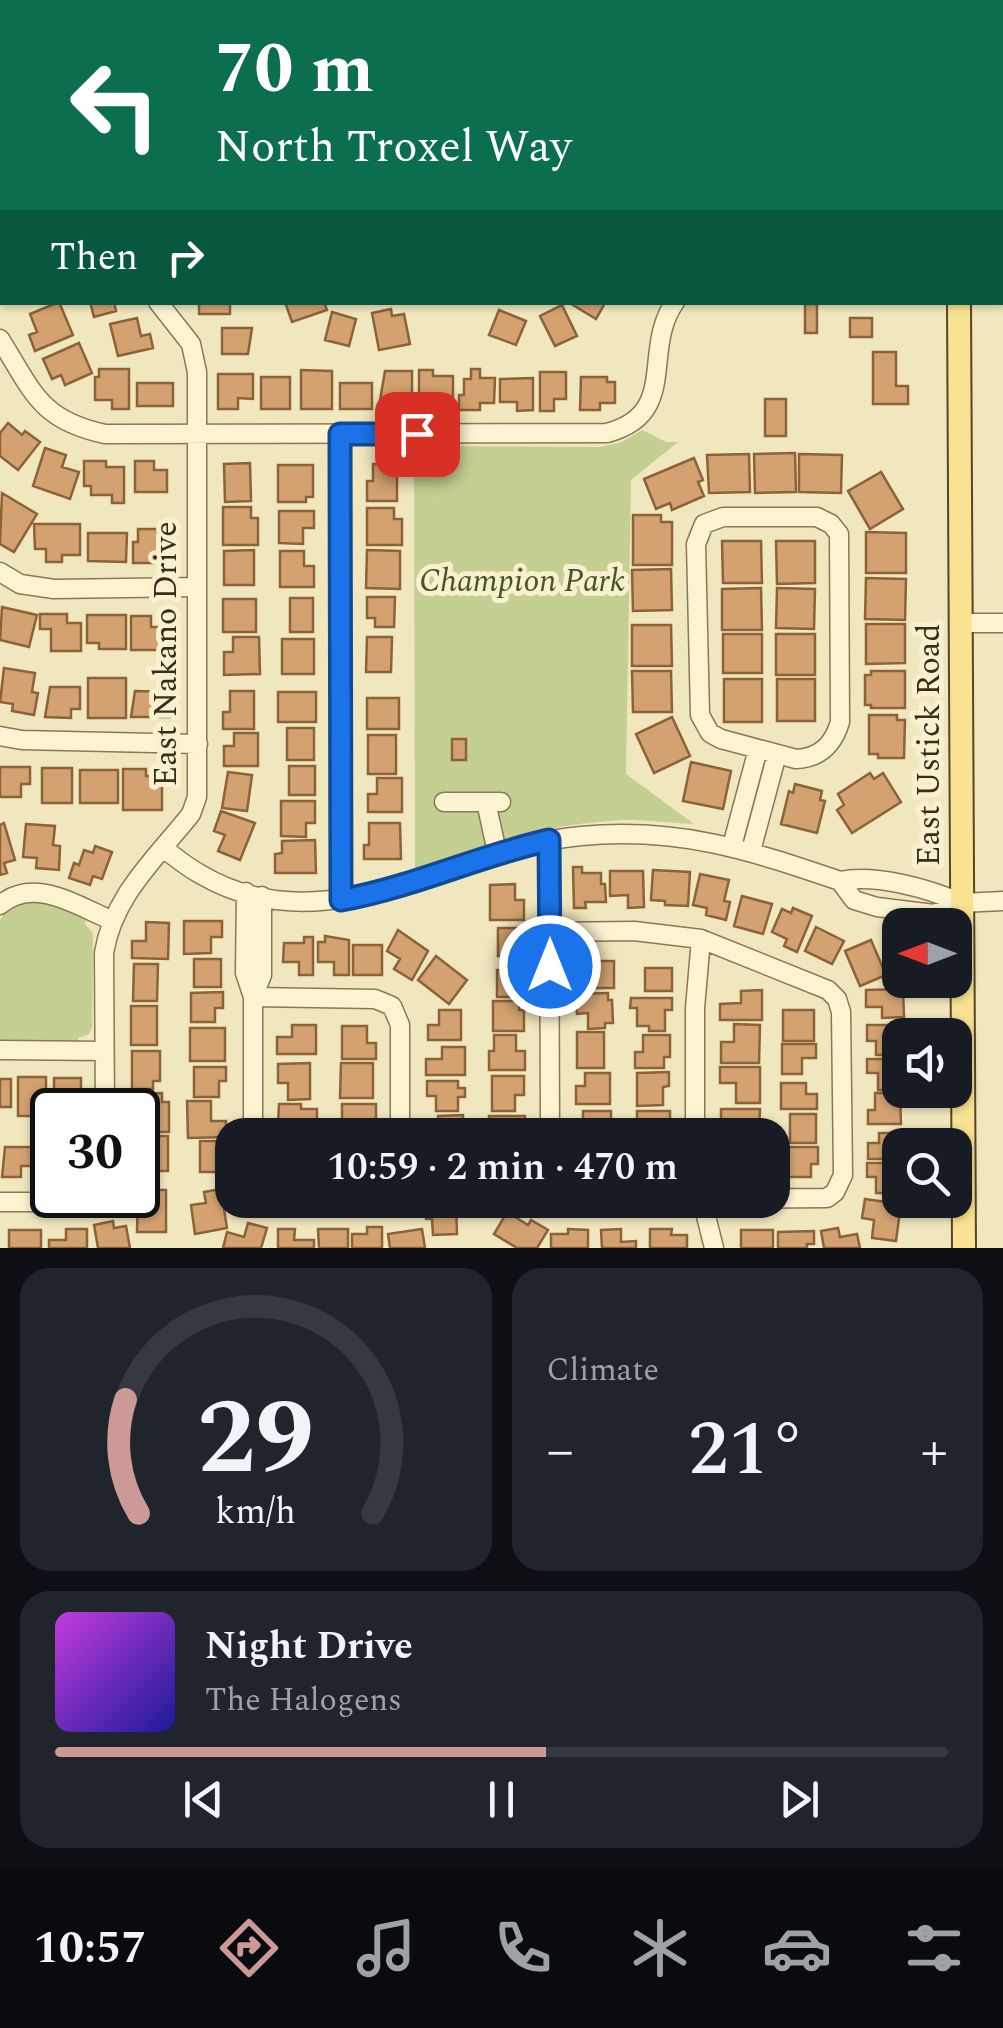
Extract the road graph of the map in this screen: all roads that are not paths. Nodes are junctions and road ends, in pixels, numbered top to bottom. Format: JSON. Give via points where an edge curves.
{"nodes":[{"id":1,"x":161,"y":305,"type":"edge"},
{"id":2,"x":674,"y":305,"type":"edge"},
{"id":3,"x":960,"y":305,"type":"edge"},
{"id":4,"x":0,"y":339,"type":"edge"},
{"id":5,"x":340,"y":434,"type":"junction"},
{"id":6,"x":196,"y":435,"type":"junction"},
{"id":7,"x":0,"y":572,"type":"edge"},
{"id":8,"x":195,"y":587,"type":"junction"},
{"id":9,"x":961,"y":623,"type":"junction"},
{"id":10,"x":1003,"y":624,"type":"edge"},
{"id":11,"x":0,"y":736,"type":"edge"},
{"id":12,"x":198,"y":744,"type":"junction"},
{"id":13,"x":768,"y":752,"type":"junction"},
{"id":14,"x":444,"y":802,"type":"dead end"},
{"id":15,"x":549,"y":840,"type":"junction"},
{"id":16,"x":732,"y":846,"type":"junction"},
{"id":17,"x":163,"y":848,"type":"junction"},
{"id":18,"x":751,"y":851,"type":"junction"},
{"id":19,"x":497,"y":852,"type":"junction"},
{"id":20,"x":254,"y":894,"type":"junction"},
{"id":21,"x":341,"y":900,"type":"junction"},
{"id":22,"x":1003,"y":901,"type":"edge"},
{"id":23,"x":961,"y":902,"type":"junction"},
{"id":24,"x":0,"y":905,"type":"edge"},
{"id":25,"x":111,"y":920,"type":"junction"},
{"id":26,"x":550,"y":932,"type":"junction"},
{"id":27,"x":701,"y":939,"type":"junction"},
{"id":28,"x":253,"y":997,"type":"junction"},
{"id":29,"x":0,"y":1050,"type":"edge"},
{"id":30,"x":104,"y":1052,"type":"junction"},
{"id":31,"x":105,"y":1088,"type":"edge"},
{"id":32,"x":253,"y":1118,"type":"edge"},
{"id":33,"x":400,"y":1118,"type":"edge"},
{"id":34,"x":550,"y":1118,"type":"edge"},
{"id":35,"x":695,"y":1118,"type":"edge"},
{"id":36,"x":790,"y":1200,"type":"edge"},
{"id":37,"x":0,"y":1202,"type":"edge"},
{"id":38,"x":30,"y":1202,"type":"edge"},
{"id":39,"x":707,"y":1218,"type":"edge"},
{"id":40,"x":714,"y":1248,"type":"edge"},
{"id":41,"x":964,"y":1248,"type":"edge"}],
"edges":[{"from":1,"to":6,"type":"street","name":"East Nakano Drive","via":[[195,357]]},
{"from":2,"to":5,"type":"street","via":[[662,330],[654,397],[645,414],[616,431]]},
{"from":3,"to":9,"type":"main road","name":"East Ustick Road"},
{"from":4,"to":6,"type":"street","via":[[38,402],[76,428]]},
{"from":5,"to":6,"type":"street"},
{"from":5,"to":21,"type":"street"},
{"from":6,"to":8,"type":"street","name":"East Nakano Drive"},
{"from":7,"to":8,"type":"street","via":[[20,584],[54,588]]},
{"from":8,"to":12,"type":"street","name":"East Nakano Drive"},
{"from":9,"to":10,"type":"street"},
{"from":9,"to":23,"type":"main road","name":"East Ustick Road"},
{"from":11,"to":12,"type":"street"},
{"from":12,"to":17,"type":"street","name":"East Nakano Drive","via":[[194,807]]},
{"from":13,"to":13,"type":"street","via":[[721,740],[703,724],[696,544],[704,524],[723,517],[817,517],[840,540],[840,722],[830,745],[807,758]]},
{"from":13,"to":16,"type":"street"},
{"from":13,"to":18,"type":"street"},
{"from":14,"to":19,"type":"street","via":[[493,802]]},
{"from":15,"to":16,"type":"street","via":[[646,834]]},
{"from":15,"to":19,"type":"street"},
{"from":15,"to":26,"type":"street"},
{"from":16,"to":18,"type":"street"},
{"from":17,"to":20,"type":"street","via":[[202,876]]},
{"from":17,"to":25,"type":"street","name":"East Nakano Drive"},
{"from":18,"to":23,"type":"street","via":[[840,881],[861,877],[934,890]]},
{"from":19,"to":21,"type":"street","via":[[388,891]]},
{"from":20,"to":21,"type":"street"},
{"from":20,"to":28,"type":"street","via":[[262,975]]},
{"from":22,"to":23,"type":"street"},
{"from":23,"to":41,"type":"main road","name":"East Ustick Road"},
{"from":24,"to":25,"type":"street","via":[[35,892]]},
{"from":25,"to":30,"type":"street","name":"East Nakano Drive","via":[[104,953]]},
{"from":26,"to":27,"type":"street"},
{"from":26,"to":34,"type":"street"},
{"from":27,"to":35,"type":"street"},
{"from":27,"to":36,"type":"street","via":[[828,990],[842,1012],[842,1174],[835,1192]]},
{"from":28,"to":32,"type":"street"},
{"from":28,"to":33,"type":"street","via":[[375,999],[392,1006],[400,1025]]},
{"from":29,"to":30,"type":"street"},
{"from":30,"to":31,"type":"street","name":"East Nakano Drive"},
{"from":37,"to":38,"type":"street"},
{"from":39,"to":40,"type":"street"}]}
